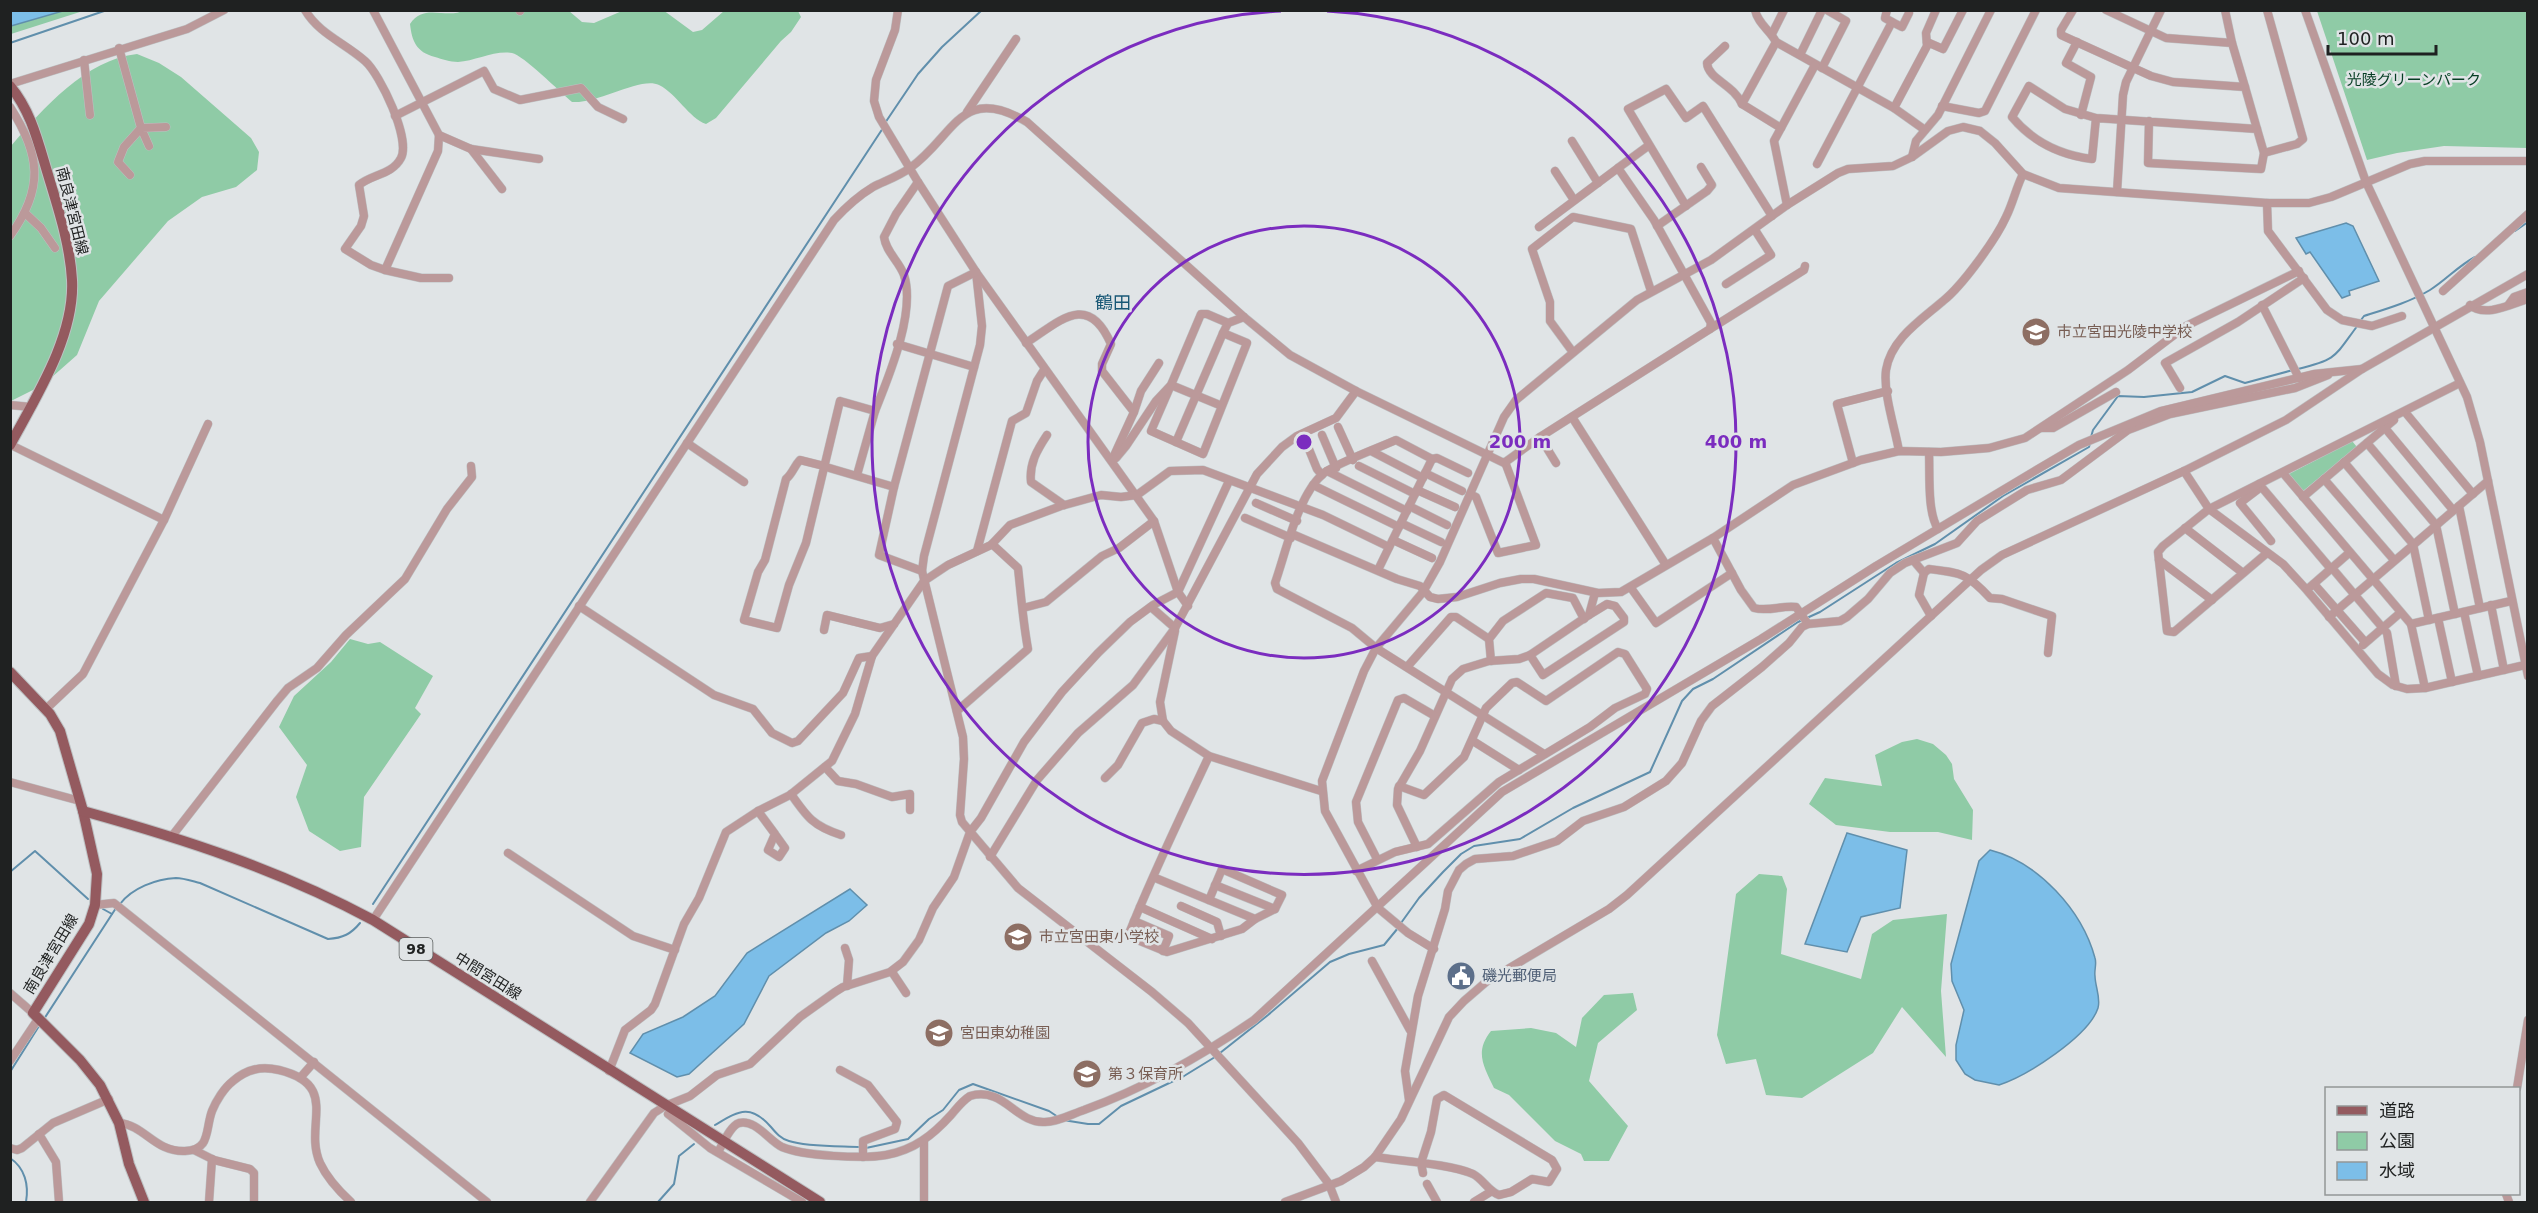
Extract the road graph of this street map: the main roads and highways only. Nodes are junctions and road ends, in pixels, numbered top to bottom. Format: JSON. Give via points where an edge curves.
{"nodes":[{"id":1,"x":10,"y":85,"type":"edge"},
{"id":2,"x":11,"y":445,"type":"edge"},
{"id":3,"x":10,"y":672,"type":"edge"},
{"id":4,"x":81,"y":806,"type":"junction"},
{"id":5,"x":144,"y":1203,"type":"edge"},
{"id":6,"x":820,"y":1203,"type":"edge"}],
"edges":[{"from":1,"to":2,"type":"main road","name":"南良津宮田線","via":[[26,109],[37,137],[68,244],[72,282],[62,342]]},
{"from":3,"to":4,"type":"main road","name":"南良津宮田線","via":[[46,709],[60,731]]},
{"from":4,"to":5,"type":"main road","name":"南良津宮田線","via":[[97,874],[95,905],[35,1016],[80,1060],[109,1099]]},
{"from":4,"to":6,"type":"main road","name":"中間宮田線","number":"98","via":[[240,859],[373,920],[721,1147]]}]}
